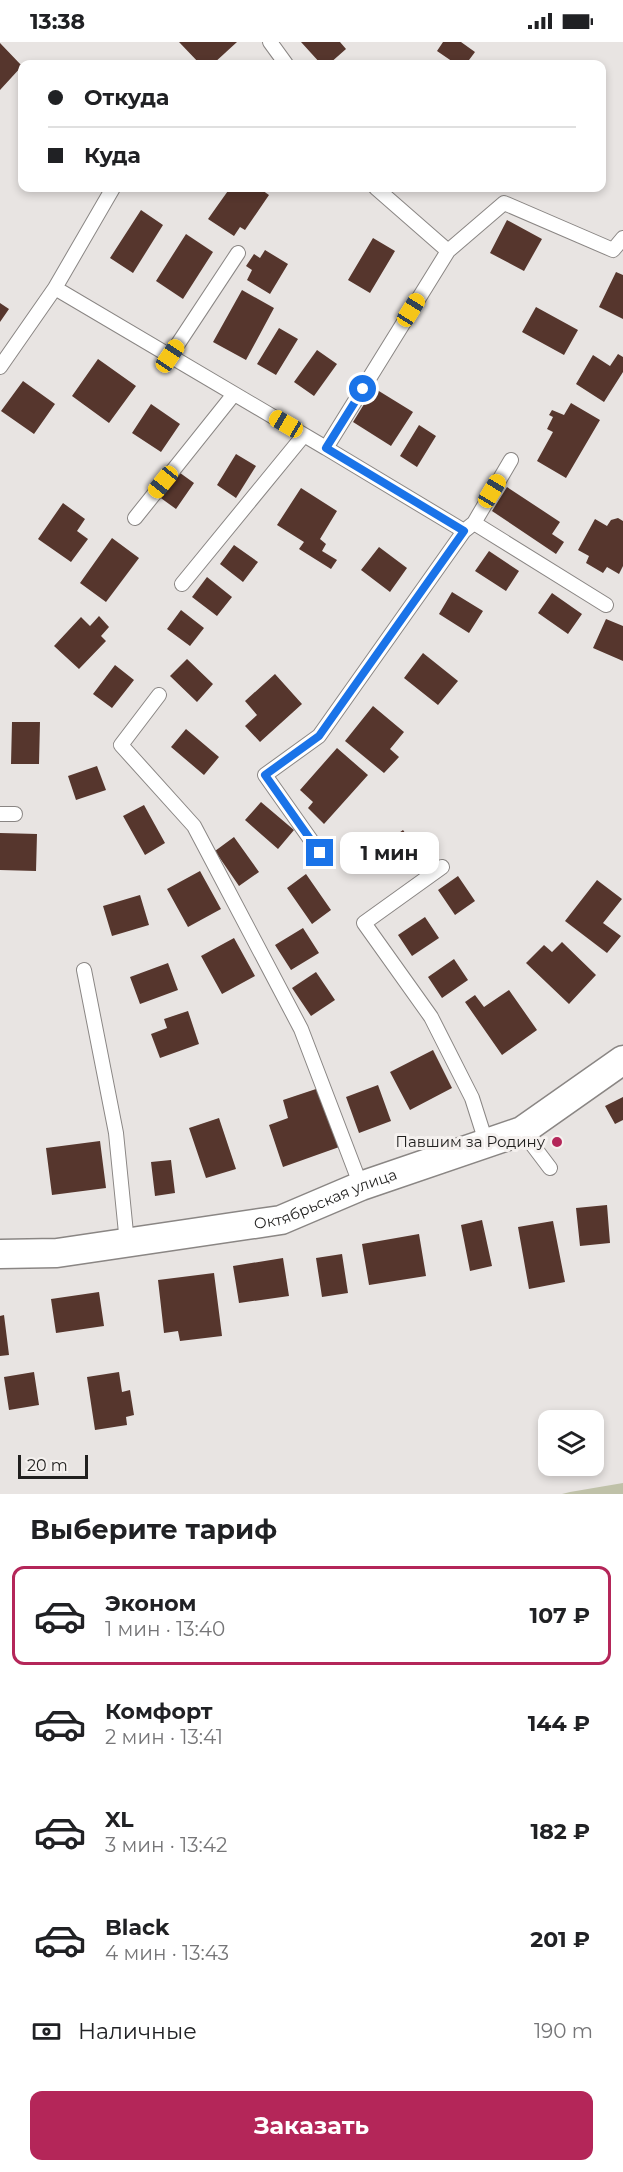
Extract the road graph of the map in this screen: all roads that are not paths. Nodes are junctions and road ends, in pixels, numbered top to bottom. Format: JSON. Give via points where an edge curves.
{"nodes":[{"id":1,"x":270,"y":42,"type":"edge"},
{"id":2,"x":283,"y":60,"type":"edge"},
{"id":3,"x":111,"y":192,"type":"edge"},
{"id":4,"x":381,"y":192,"type":"edge"},
{"id":5,"x":623,"y":238,"type":"edge"},
{"id":6,"x":447,"y":250,"type":"junction"},
{"id":7,"x":238,"y":253,"type":"dead end"},
{"id":8,"x":55,"y":288,"type":"junction"},
{"id":9,"x":170,"y":356,"type":"junction"},
{"id":10,"x":0,"y":368,"type":"edge"},
{"id":11,"x":234,"y":394,"type":"junction"},
{"id":12,"x":304,"y":435,"type":"junction"},
{"id":13,"x":326,"y":448,"type":"junction"},
{"id":14,"x":511,"y":460,"type":"dead end"},
{"id":15,"x":135,"y":518,"type":"dead end"},
{"id":16,"x":469,"y":527,"type":"junction"},
{"id":17,"x":182,"y":584,"type":"dead end"},
{"id":18,"x":606,"y":605,"type":"dead end"},
{"id":19,"x":159,"y":695,"type":"dead end"},
{"id":20,"x":0,"y":814,"type":"edge"},
{"id":21,"x":15,"y":814,"type":"dead end"},
{"id":22,"x":320,"y":853,"type":"dead end"},
{"id":23,"x":441,"y":867,"type":"dead end"},
{"id":24,"x":84,"y":970,"type":"dead end"},
{"id":25,"x":623,"y":1060,"type":"edge"},
{"id":26,"x":522,"y":1131,"type":"junction"},
{"id":27,"x":486,"y":1142,"type":"junction"},
{"id":28,"x":550,"y":1168,"type":"dead end"},
{"id":29,"x":361,"y":1186,"type":"junction"},
{"id":30,"x":127,"y":1243,"type":"junction"},
{"id":31,"x":0,"y":1254,"type":"edge"}],
"edges":[{"from":1,"to":2,"type":"lane"},
{"from":3,"to":8,"type":"lane"},
{"from":4,"to":6,"type":"lane"},
{"from":5,"to":6,"type":"lane","via":[[613,250],[504,203]]},
{"from":6,"to":13,"type":"lane"},
{"from":7,"to":9,"type":"lane"},
{"from":8,"to":9,"type":"lane"},
{"from":8,"to":10,"type":"lane"},
{"from":9,"to":11,"type":"lane"},
{"from":11,"to":12,"type":"lane"},
{"from":11,"to":15,"type":"lane"},
{"from":12,"to":13,"type":"lane"},
{"from":12,"to":17,"type":"lane"},
{"from":13,"to":16,"type":"lane"},
{"from":14,"to":16,"type":"lane"},
{"from":16,"to":18,"type":"lane"},
{"from":16,"to":22,"type":"lane","via":[[319,736],[265,775]]},
{"from":19,"to":29,"type":"lane","via":[[121,745],[194,826],[301,1029]]},
{"from":20,"to":21,"type":"lane"},
{"from":23,"to":27,"type":"lane","via":[[364,923],[431,1017],[472,1098]]},
{"from":24,"to":30,"type":"lane","via":[[116,1133]]},
{"from":25,"to":26,"type":"street","name":"Октябрьская улица"},
{"from":26,"to":27,"type":"street","name":"Октябрьская улица"},
{"from":26,"to":28,"type":"lane"},
{"from":27,"to":29,"type":"street","name":"Октябрьская улица"},
{"from":29,"to":30,"type":"street","name":"Октябрьская улица","via":[[281,1220]]},
{"from":30,"to":31,"type":"street","name":"Октябрьская улица","via":[[57,1253]]}]}
